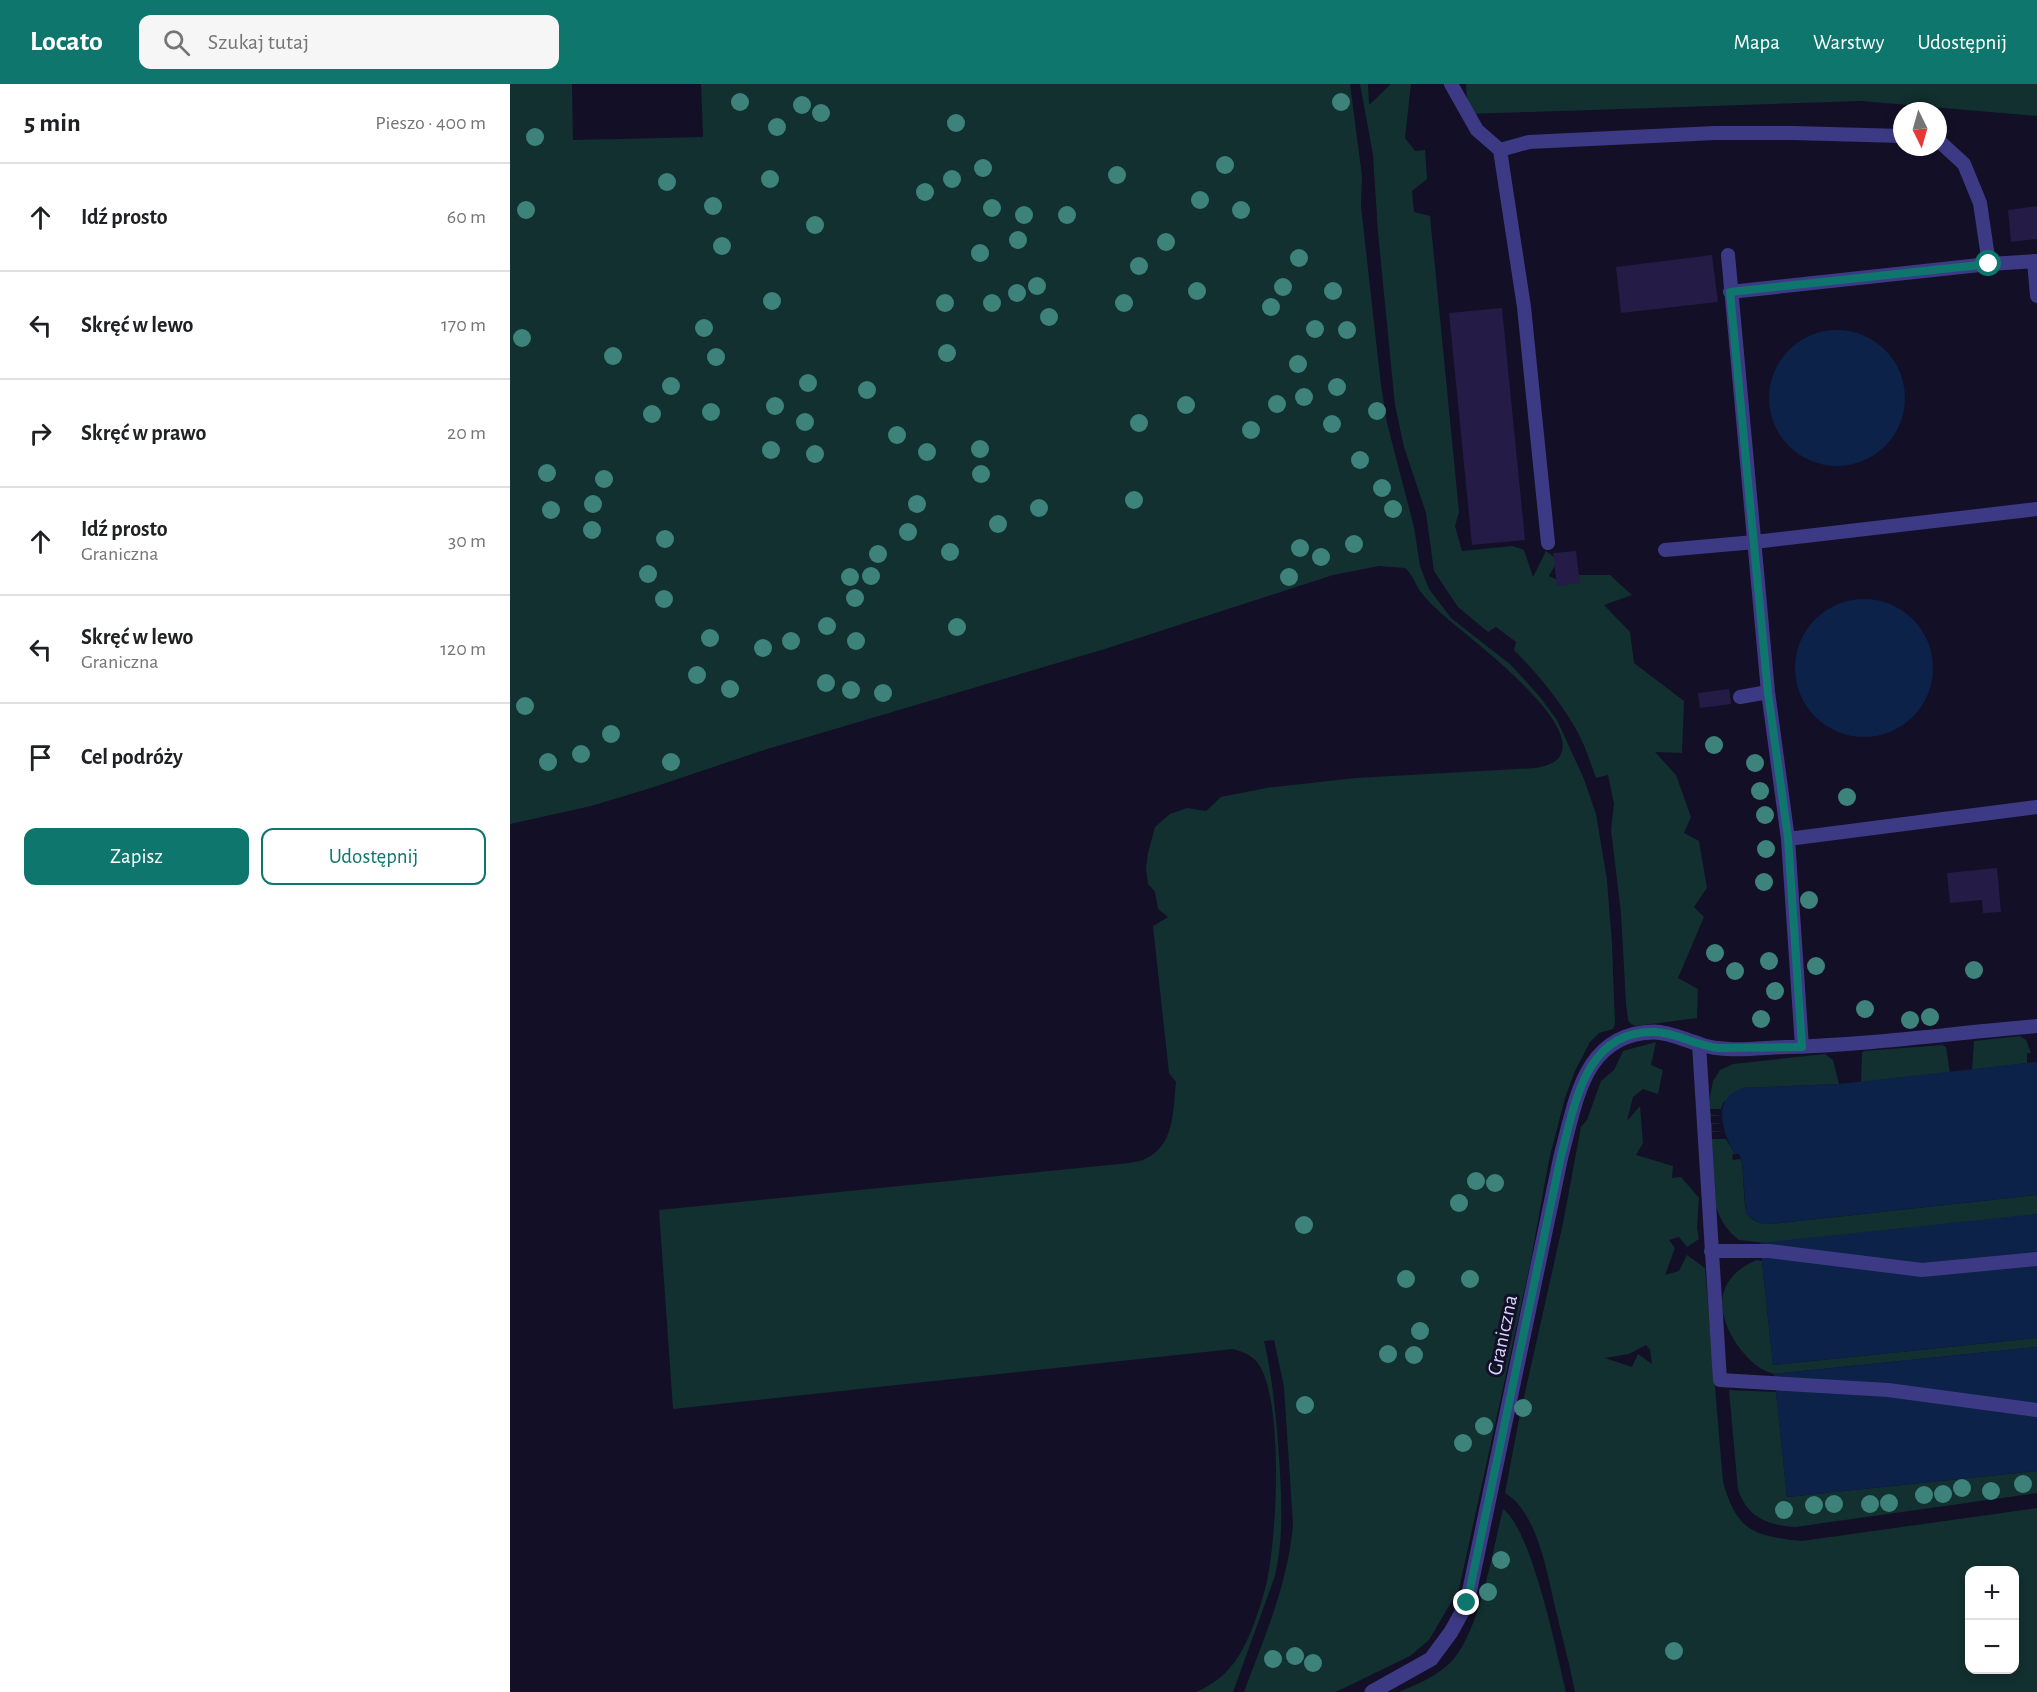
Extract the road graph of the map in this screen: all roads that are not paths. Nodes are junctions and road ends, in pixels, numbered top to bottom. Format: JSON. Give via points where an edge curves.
{"nodes":[{"id":1,"x":1451,"y":84,"type":"edge"},
{"id":2,"x":1893,"y":136,"type":"edge"},
{"id":3,"x":1947,"y":148,"type":"edge"},
{"id":4,"x":1500,"y":150,"type":"junction"},
{"id":5,"x":1728,"y":255,"type":"dead end"},
{"id":6,"x":2035,"y":261,"type":"edge"},
{"id":7,"x":1989,"y":264,"type":"junction"},
{"id":8,"x":1730,"y":292,"type":"junction"},
{"id":9,"x":2037,"y":296,"type":"edge"},
{"id":10,"x":2037,"y":509,"type":"edge"},
{"id":11,"x":1755,"y":542,"type":"junction"},
{"id":12,"x":1548,"y":543,"type":"dead end"},
{"id":13,"x":1665,"y":550,"type":"dead end"},
{"id":14,"x":1768,"y":693,"type":"junction"},
{"id":15,"x":1740,"y":696,"type":"dead end"},
{"id":16,"x":2037,"y":807,"type":"edge"},
{"id":17,"x":1788,"y":838,"type":"junction"},
{"id":18,"x":2037,"y":1026,"type":"edge"},
{"id":19,"x":1699,"y":1044,"type":"junction"},
{"id":20,"x":1802,"y":1047,"type":"junction"},
{"id":21,"x":1711,"y":1251,"type":"junction"},
{"id":22,"x":2037,"y":1259,"type":"edge"},
{"id":23,"x":2037,"y":1410,"type":"edge"},
{"id":24,"x":1372,"y":1692,"type":"edge"}],
"edges":[{"from":1,"to":4,"type":"lane","via":[[1477,130]]},
{"from":2,"to":4,"type":"lane","via":[[1704,134],[1529,142]]},
{"from":3,"to":7,"type":"lane","via":[[1964,164],[1980,203]]},
{"from":4,"to":12,"type":"lane","via":[[1524,307]]},
{"from":5,"to":8,"type":"lane"},
{"from":6,"to":7,"type":"lane"},
{"from":6,"to":9,"type":"lane"},
{"from":7,"to":8,"type":"lane"},
{"from":8,"to":11,"type":"lane"},
{"from":10,"to":11,"type":"lane"},
{"from":11,"to":13,"type":"lane"},
{"from":11,"to":14,"type":"lane"},
{"from":14,"to":15,"type":"lane"},
{"from":14,"to":17,"type":"lane"},
{"from":16,"to":17,"type":"lane"},
{"from":17,"to":20,"type":"lane"},
{"from":18,"to":20,"type":"lane"},
{"from":19,"to":20,"type":"lane","via":[[1733,1049]]},
{"from":19,"to":21,"type":"lane"},
{"from":19,"to":24,"type":"street","name":"Graniczna","via":[[1655,1032],[1637,1035],[1605,1047],[1591,1064],[1561,1156],[1467,1603],[1431,1659]]},
{"from":21,"to":22,"type":"lane","via":[[1769,1251],[1922,1270]]},
{"from":21,"to":23,"type":"lane","via":[[1720,1380],[1888,1390]]}]}
